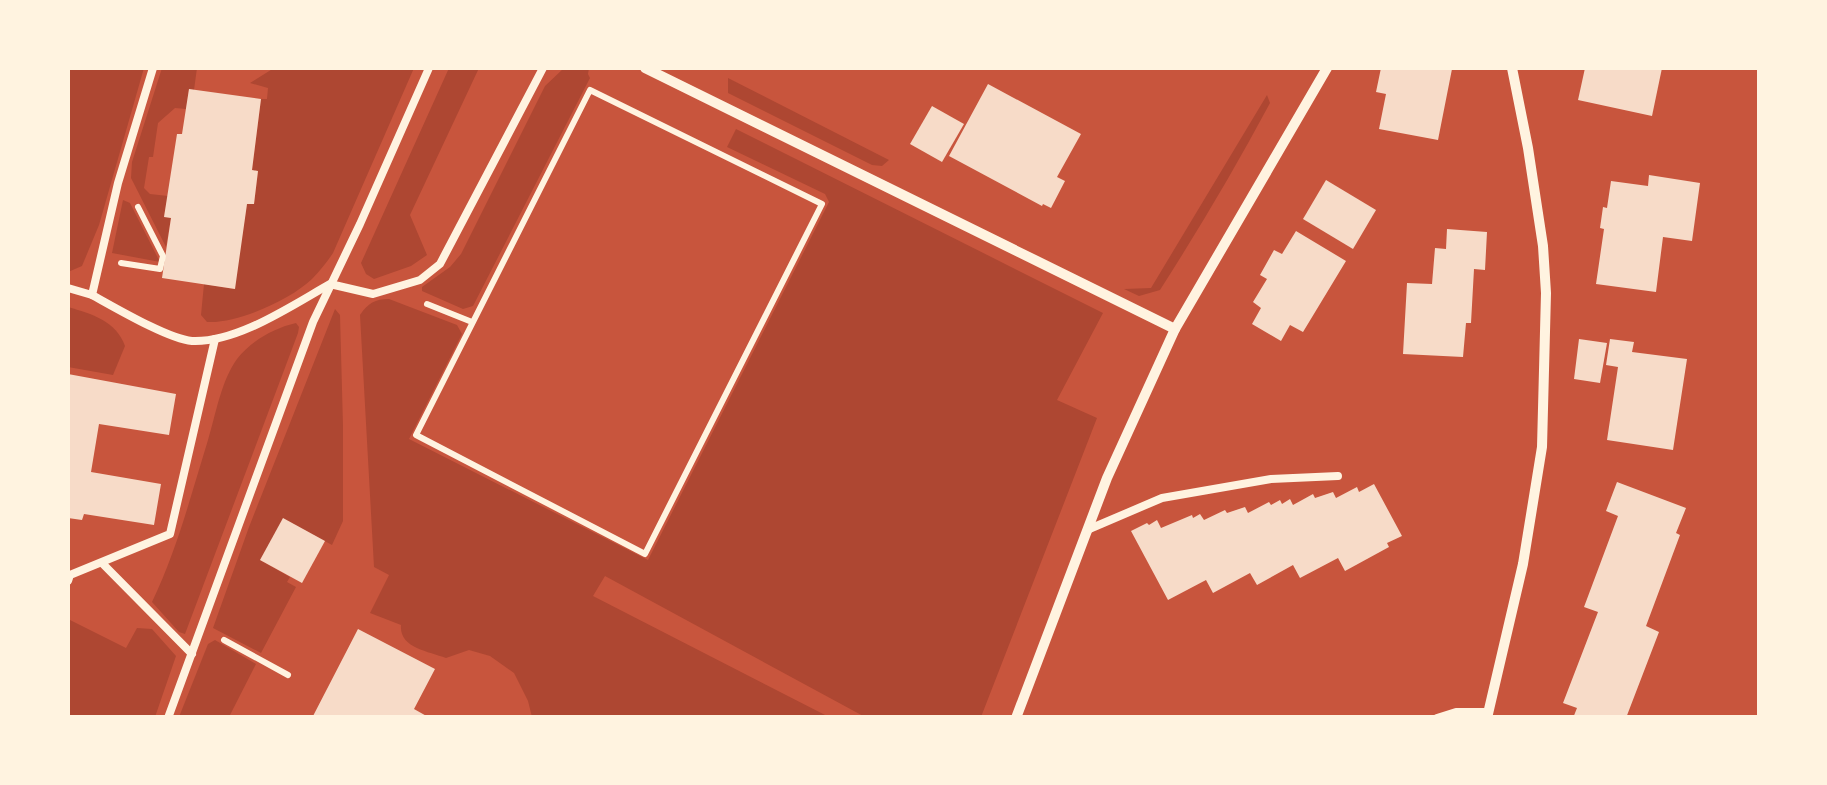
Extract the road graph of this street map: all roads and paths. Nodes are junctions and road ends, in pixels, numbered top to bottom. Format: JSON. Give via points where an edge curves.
{"nodes":[{"id":1,"x":153,"y":68,"type":"edge"},
{"id":2,"x":429,"y":68,"type":"edge"},
{"id":3,"x":542,"y":68,"type":"edge"},
{"id":4,"x":645,"y":68,"type":"edge"},
{"id":5,"x":1326,"y":68,"type":"edge"},
{"id":6,"x":1512,"y":68,"type":"edge"},
{"id":7,"x":118,"y":184,"type":"junction"},
{"id":8,"x":139,"y":265,"type":"dead end"},
{"id":9,"x":330,"y":284,"type":"junction"},
{"id":10,"x":68,"y":288,"type":"edge"},
{"id":11,"x":92,"y":294,"type":"junction"},
{"id":12,"x":472,"y":322,"type":"joint"},
{"id":13,"x":1175,"y":329,"type":"junction"},
{"id":14,"x":215,"y":338,"type":"junction"},
{"id":15,"x":1338,"y":476,"type":"dead end"},
{"id":16,"x":1087,"y":530,"type":"junction"},
{"id":17,"x":102,"y":563,"type":"junction"},
{"id":18,"x":68,"y":580,"type":"edge"},
{"id":19,"x":201,"y":628,"type":"junction"},
{"id":20,"x":192,"y":654,"type":"junction"},
{"id":21,"x":288,"y":675,"type":"dead end"},
{"id":22,"x":1488,"y":714,"type":"edge"},
{"id":23,"x":168,"y":718,"type":"edge"},
{"id":24,"x":1016,"y":718,"type":"edge"},
{"id":25,"x":1438,"y":718,"type":"edge"}],
"edges":[{"from":1,"to":7,"type":"lane"},
{"from":2,"to":9,"type":"lane"},
{"from":3,"to":9,"type":"lane","via":[[440,264],[420,280],[373,294]]},
{"from":4,"to":13,"type":"street"},
{"from":5,"to":13,"type":"street"},
{"from":6,"to":22,"type":"street","via":[[1544,246],[1542,447]]},
{"from":7,"to":8,"type":"path","via":[[132,195],[162,256],[160,269]]},
{"from":7,"to":11,"type":"lane"},
{"from":9,"to":14,"type":"lane","via":[[246,329]]},
{"from":9,"to":19,"type":"lane"},
{"from":10,"to":11,"type":"lane"},
{"from":11,"to":14,"type":"lane","via":[[189,341]]},
{"from":12,"to":12,"type":"path","via":[[416,435],[645,554],[822,204],[590,90]]},
{"from":13,"to":16,"type":"street"},
{"from":14,"to":17,"type":"lane","via":[[170,534]]},
{"from":15,"to":16,"type":"lane","via":[[1271,479],[1162,498]]},
{"from":16,"to":24,"type":"street"},
{"from":17,"to":18,"type":"lane"},
{"from":17,"to":20,"type":"lane"},
{"from":19,"to":20,"type":"lane"},
{"from":19,"to":21,"type":"path"},
{"from":20,"to":23,"type":"lane"},
{"from":22,"to":25,"type":"lane"}]}
